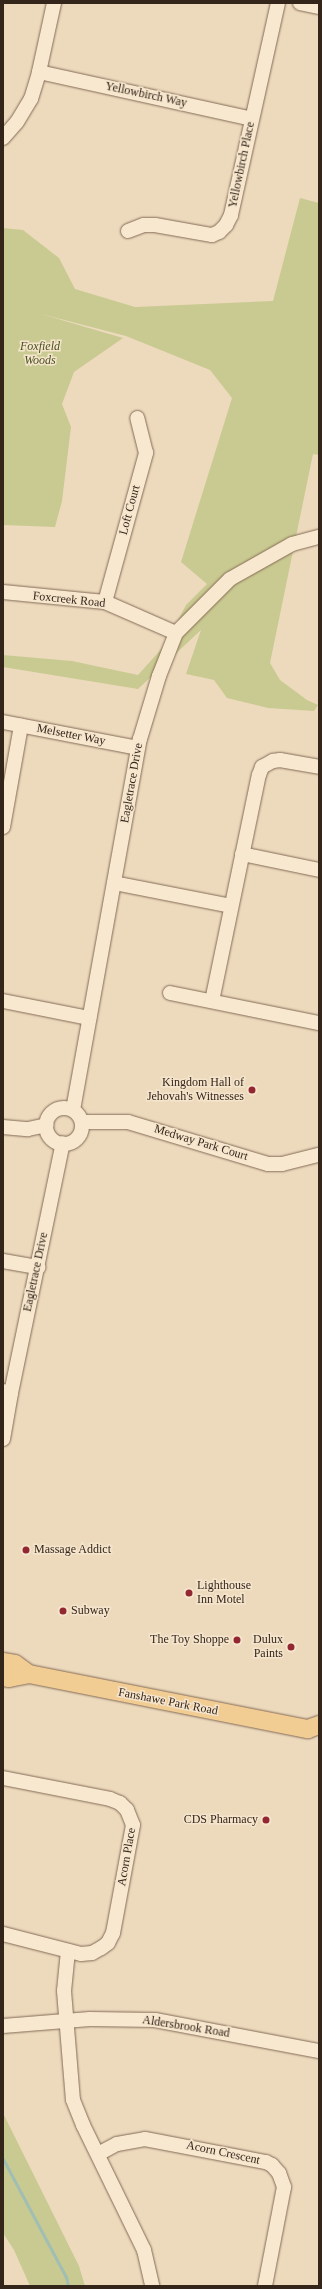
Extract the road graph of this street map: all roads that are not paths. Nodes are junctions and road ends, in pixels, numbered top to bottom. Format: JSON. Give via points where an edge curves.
{"nodes":[{"id":1,"x":54,"y":3,"type":"edge"},
{"id":2,"x":278,"y":3,"type":"edge"},
{"id":3,"x":300,"y":3,"type":"edge"},
{"id":4,"x":319,"y":7,"type":"edge"},
{"id":5,"x":40,"y":72,"type":"junction"},
{"id":6,"x":252,"y":119,"type":"junction"},
{"id":7,"x":3,"y":138,"type":"edge"},
{"id":8,"x":128,"y":231,"type":"dead end"},
{"id":9,"x":137,"y":418,"type":"dead end"},
{"id":10,"x":319,"y":537,"type":"edge"},
{"id":11,"x":3,"y":592,"type":"edge"},
{"id":12,"x":105,"y":602,"type":"junction"},
{"id":13,"x":176,"y":633,"type":"junction"},
{"id":14,"x":3,"y":722,"type":"edge"},
{"id":15,"x":21,"y":726,"type":"junction"},
{"id":16,"x":138,"y":748,"type":"junction"},
{"id":17,"x":319,"y":767,"type":"edge"},
{"id":18,"x":3,"y":827,"type":"edge"},
{"id":19,"x":242,"y":854,"type":"junction"},
{"id":20,"x":319,"y":870,"type":"edge"},
{"id":21,"x":114,"y":882,"type":"junction"},
{"id":22,"x":231,"y":906,"type":"junction"},
{"id":23,"x":170,"y":993,"type":"dead end"},
{"id":24,"x":3,"y":1001,"type":"edge"},
{"id":25,"x":212,"y":1001,"type":"junction"},
{"id":26,"x":89,"y":1018,"type":"junction"},
{"id":27,"x":319,"y":1023,"type":"edge"},
{"id":28,"x":73,"y":1110,"type":"junction"},
{"id":29,"x":82,"y":1122,"type":"junction"},
{"id":30,"x":47,"y":1125,"type":"junction"},
{"id":31,"x":3,"y":1126,"type":"edge"},
{"id":32,"x":63,"y":1143,"type":"junction"},
{"id":33,"x":319,"y":1155,"type":"edge"},
{"id":34,"x":3,"y":1261,"type":"edge"},
{"id":35,"x":38,"y":1267,"type":"junction"},
{"id":36,"x":7,"y":1392,"type":"edge"},
{"id":37,"x":3,"y":1439,"type":"edge"},
{"id":38,"x":3,"y":1662,"type":"edge"},
{"id":39,"x":29,"y":1674,"type":"junction"},
{"id":40,"x":3,"y":1677,"type":"edge"},
{"id":41,"x":315,"y":1731,"type":"edge"},
{"id":42,"x":3,"y":1778,"type":"edge"},
{"id":43,"x":3,"y":1934,"type":"edge"},
{"id":44,"x":68,"y":1951,"type":"junction"},
{"id":45,"x":66,"y":2022,"type":"junction"},
{"id":46,"x":3,"y":2026,"type":"edge"},
{"id":47,"x":319,"y":2051,"type":"edge"},
{"id":48,"x":98,"y":2154,"type":"junction"},
{"id":49,"x":152,"y":2286,"type":"edge"},
{"id":50,"x":265,"y":2286,"type":"edge"}],
"edges":[{"from":1,"to":5,"type":"street"},
{"from":2,"to":6,"type":"street","name":"Yellowbirch Place"},
{"from":3,"to":4,"type":"street"},
{"from":5,"to":6,"type":"street","name":"Yellowbirch Way"},
{"from":5,"to":7,"type":"street","via":[[31,99],[17,122]]},
{"from":6,"to":8,"type":"street","name":"Yellowbirch Place","via":[[231,215],[219,232],[212,235],[144,225]]},
{"from":9,"to":12,"type":"street","name":"Loft Court","via":[[146,453]]},
{"from":10,"to":13,"type":"street","name":"Eagletrace Drive","via":[[292,544],[230,580]]},
{"from":11,"to":12,"type":"street","name":"Foxcreek Road"},
{"from":12,"to":13,"type":"street","name":"Foxcreek Road"},
{"from":13,"to":16,"type":"street","name":"Eagletrace Drive","via":[[159,676]]},
{"from":14,"to":15,"type":"street","name":"Melsetter Way"},
{"from":15,"to":16,"type":"street","name":"Melsetter Way"},
{"from":15,"to":18,"type":"street"},
{"from":16,"to":21,"type":"street","name":"Eagletrace Drive"},
{"from":17,"to":19,"type":"street","via":[[280,760],[262,767]]},
{"from":19,"to":20,"type":"street"},
{"from":19,"to":22,"type":"street"},
{"from":21,"to":22,"type":"street"},
{"from":21,"to":26,"type":"street","name":"Eagletrace Drive"},
{"from":22,"to":25,"type":"street"},
{"from":23,"to":25,"type":"street"},
{"from":24,"to":26,"type":"street"},
{"from":25,"to":27,"type":"street"},
{"from":26,"to":28,"type":"street","name":"Eagletrace Drive"},
{"from":28,"to":29,"type":"street"},
{"from":28,"to":30,"type":"street","via":[[59,1108],[53,1112]]},
{"from":29,"to":32,"type":"street","via":[[80,1134],[76,1139]]},
{"from":29,"to":33,"type":"street","name":"Medway Park Court","via":[[128,1122],[268,1164],[282,1164]]},
{"from":30,"to":31,"type":"street","via":[[28,1129]]},
{"from":30,"to":32,"type":"street","via":[[51,1137]]},
{"from":32,"to":35,"type":"street","name":"Eagletrace Drive"},
{"from":34,"to":35,"type":"street"},
{"from":35,"to":36,"type":"street","name":"Eagletrace Drive"},
{"from":36,"to":37,"type":"street","name":"Eagletrace Drive"},
{"from":38,"to":39,"type":"main road","name":"Fanshawe Park Road","via":[[15,1664]]},
{"from":39,"to":40,"type":"main road","name":"Fanshawe Park Road"},
{"from":39,"to":41,"type":"main road","name":"Fanshawe Park Road"},
{"from":42,"to":44,"type":"street","name":"Acorn Place","via":[[110,1799],[120,1803],[132,1820],[113,1933],[108,1943],[96,1951],[81,1954]]},
{"from":43,"to":44,"type":"street","name":"Acorn Place"},
{"from":44,"to":45,"type":"street","via":[[64,1992]]},
{"from":45,"to":46,"type":"street","name":"Aldersbrook Road"},
{"from":45,"to":47,"type":"street","name":"Aldersbrook Road","via":[[129,2018],[155,2020]]},
{"from":45,"to":48,"type":"street","via":[[74,2100]]},
{"from":48,"to":49,"type":"street","via":[[144,2250]]},
{"from":48,"to":50,"type":"street","name":"Acorn Crescent","via":[[117,2144],[145,2138],[272,2165],[279,2173],[284,2187]]}]}
